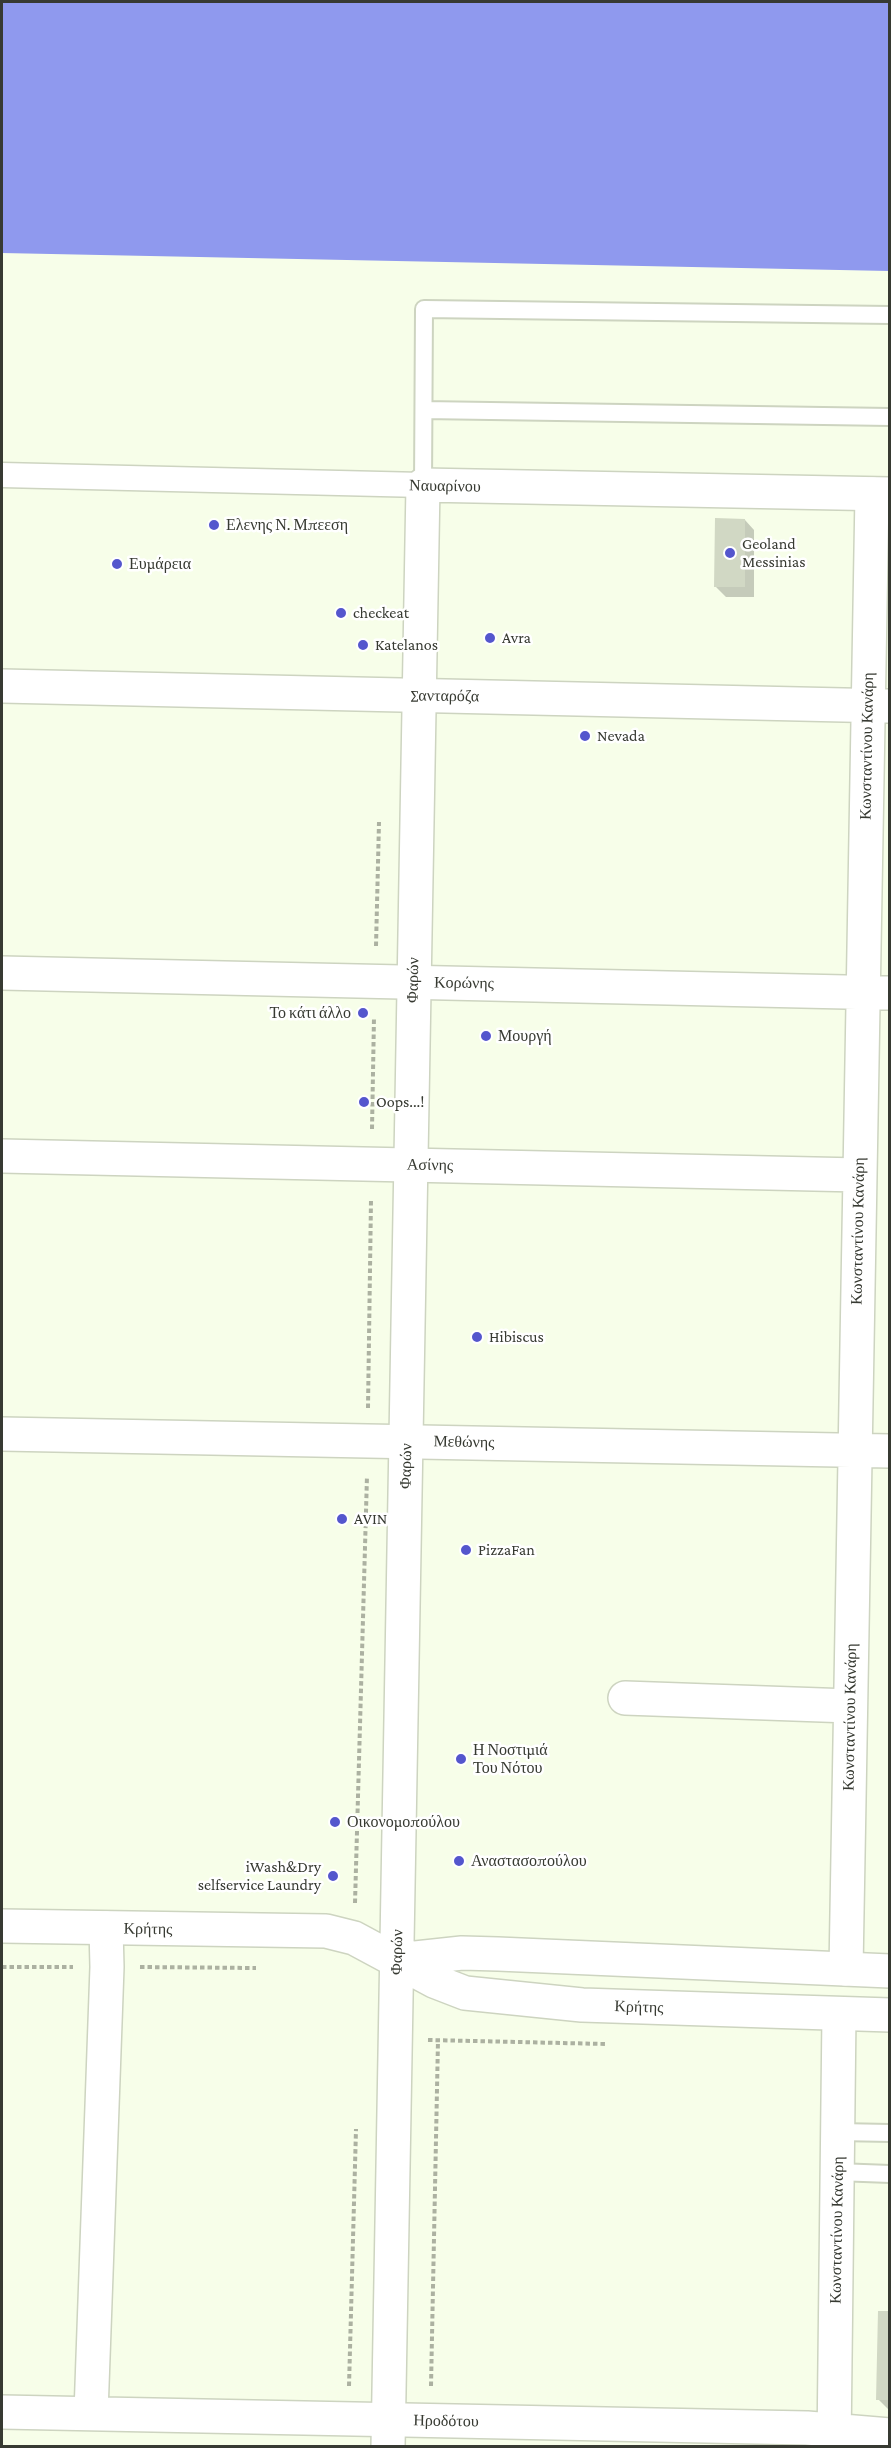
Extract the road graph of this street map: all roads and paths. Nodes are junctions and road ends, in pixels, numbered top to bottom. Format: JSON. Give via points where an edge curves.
{"nodes":[{"id":1,"x":890,"y":315,"type":"edge"},
{"id":2,"x":424,"y":410,"type":"junction"},
{"id":3,"x":890,"y":417,"type":"edge"},
{"id":4,"x":2,"y":475,"type":"edge"},
{"id":5,"x":423,"y":485,"type":"junction"},
{"id":6,"x":881,"y":494,"type":"edge"},
{"id":7,"x":2,"y":686,"type":"edge"},
{"id":8,"x":419,"y":696,"type":"junction"},
{"id":9,"x":878,"y":706,"type":"edge"},
{"id":10,"x":380,"y":814,"type":"dead end"},
{"id":11,"x":2,"y":973,"type":"edge"},
{"id":12,"x":375,"y":982,"type":"junction"},
{"id":13,"x":413,"y":982,"type":"junction"},
{"id":14,"x":876,"y":993,"type":"edge"},
{"id":15,"x":2,"y":1156,"type":"edge"},
{"id":16,"x":371,"y":1163,"type":"junction"},
{"id":17,"x":409,"y":1164,"type":"junction"},
{"id":18,"x":859,"y":1174,"type":"junction"},
{"id":19,"x":2,"y":1434,"type":"edge"},
{"id":20,"x":368,"y":1441,"type":"junction"},
{"id":21,"x":406,"y":1441,"type":"junction"},
{"id":22,"x":855,"y":1450,"type":"junction"},
{"id":23,"x":890,"y":1451,"type":"edge"},
{"id":24,"x":625,"y":1698,"type":"dead end"},
{"id":25,"x":850,"y":1706,"type":"junction"},
{"id":26,"x":2,"y":1926,"type":"edge"},
{"id":27,"x":106,"y":1928,"type":"junction"},
{"id":28,"x":354,"y":1938,"type":"junction"},
{"id":29,"x":397,"y":1960,"type":"junction"},
{"id":30,"x":2,"y":1967,"type":"edge"},
{"id":31,"x":107,"y":1967,"type":"junction"},
{"id":32,"x":258,"y":1968,"type":"dead end"},
{"id":33,"x":846,"y":1969,"type":"junction"},
{"id":34,"x":890,"y":1971,"type":"edge"},
{"id":35,"x":839,"y":2014,"type":"junction"},
{"id":36,"x":890,"y":2015,"type":"edge"},
{"id":37,"x":438,"y":2040,"type":"dead end"},
{"id":38,"x":356,"y":2123,"type":"dead end"},
{"id":39,"x":838,"y":2132,"type":"junction"},
{"id":40,"x":890,"y":2133,"type":"edge"},
{"id":41,"x":837,"y":2172,"type":"junction"},
{"id":42,"x":890,"y":2174,"type":"edge"},
{"id":43,"x":2,"y":2412,"type":"edge"},
{"id":44,"x":90,"y":2413,"type":"junction"},
{"id":45,"x":348,"y":2419,"type":"junction"},
{"id":46,"x":430,"y":2421,"type":"junction"},
{"id":47,"x":388,"y":2433,"type":"edge"},
{"id":48,"x":890,"y":2435,"type":"edge"},
{"id":49,"x":835,"y":2439,"type":"edge"}],
"edges":[{"from":1,"to":2,"type":"lane","via":[[424,309]]},
{"from":2,"to":3,"type":"lane"},
{"from":2,"to":5,"type":"lane"},
{"from":4,"to":5,"type":"street","name":"Ναυαρίνου"},
{"from":5,"to":6,"type":"street","name":"Ναυαρίνου"},
{"from":5,"to":8,"type":"street","name":"Φαρών"},
{"from":6,"to":9,"type":"street","name":"Κωνσταντίνου Κανάρη"},
{"from":7,"to":8,"type":"street","name":"Σανταρόζα"},
{"from":8,"to":9,"type":"street","name":"Σανταρόζα"},
{"from":8,"to":13,"type":"street","name":"Φαρών"},
{"from":9,"to":14,"type":"street","name":"Κωνσταντίνου Κανάρη"},
{"from":10,"to":12,"type":"path"},
{"from":11,"to":12,"type":"street","name":"Κορώνης"},
{"from":12,"to":13,"type":"street","name":"Κορώνης"},
{"from":12,"to":16,"type":"path"},
{"from":13,"to":14,"type":"street","name":"Κορώνης"},
{"from":13,"to":17,"type":"street","name":"Φαρών"},
{"from":14,"to":18,"type":"street","name":"Κωνσταντίνου Κανάρη"},
{"from":15,"to":16,"type":"street","name":"Ασίνης"},
{"from":16,"to":17,"type":"street","name":"Ασίνης"},
{"from":16,"to":20,"type":"path"},
{"from":17,"to":18,"type":"street","name":"Ασίνης"},
{"from":17,"to":21,"type":"street","name":"Φαρών"},
{"from":18,"to":22,"type":"street","name":"Κωνσταντίνου Κανάρη"},
{"from":19,"to":20,"type":"street","name":"Μεθώνης"},
{"from":20,"to":21,"type":"street","name":"Μεθώνης"},
{"from":20,"to":28,"type":"path"},
{"from":21,"to":22,"type":"street","name":"Μεθώνης"},
{"from":21,"to":29,"type":"street","name":"Φαρών"},
{"from":22,"to":23,"type":"street","name":"Μεθώνης"},
{"from":22,"to":25,"type":"street","name":"Κωνσταντίνου Κανάρη"},
{"from":24,"to":25,"type":"street"},
{"from":25,"to":33,"type":"street","name":"Κωνσταντίνου Κανάρη"},
{"from":26,"to":27,"type":"street","name":"Κρήτης"},
{"from":27,"to":28,"type":"street","name":"Κρήτης","via":[[326,1931]]},
{"from":27,"to":31,"type":"street"},
{"from":28,"to":29,"type":"street","name":"Κρήτης"},
{"from":29,"to":33,"type":"street","via":[[462,1953]]},
{"from":29,"to":35,"type":"street","name":"Κρήτης","via":[[465,1993],[582,2005]]},
{"from":29,"to":47,"type":"street","name":"Φαρών"},
{"from":30,"to":31,"type":"path"},
{"from":31,"to":32,"type":"path"},
{"from":31,"to":44,"type":"street"},
{"from":33,"to":34,"type":"street"},
{"from":35,"to":36,"type":"street","name":"Κρήτης"},
{"from":35,"to":39,"type":"street","name":"Κωνσταντίνου Κανάρη"},
{"from":37,"to":46,"type":"path"},
{"from":38,"to":45,"type":"path"},
{"from":39,"to":40,"type":"lane"},
{"from":39,"to":41,"type":"street","name":"Κωνσταντίνου Κανάρη"},
{"from":41,"to":42,"type":"lane"},
{"from":41,"to":49,"type":"street","name":"Κωνσταντίνου Κανάρη"},
{"from":43,"to":44,"type":"street","name":"Ηροδότου"},
{"from":44,"to":45,"type":"street","name":"Ηροδότου"},
{"from":45,"to":47,"type":"street","name":"Ηροδότου"},
{"from":46,"to":47,"type":"street","name":"Ηροδότου"},
{"from":46,"to":49,"type":"street","name":"Ηροδότου","via":[[795,2427]]},
{"from":48,"to":49,"type":"street","name":"Ηροδότου"}]}
